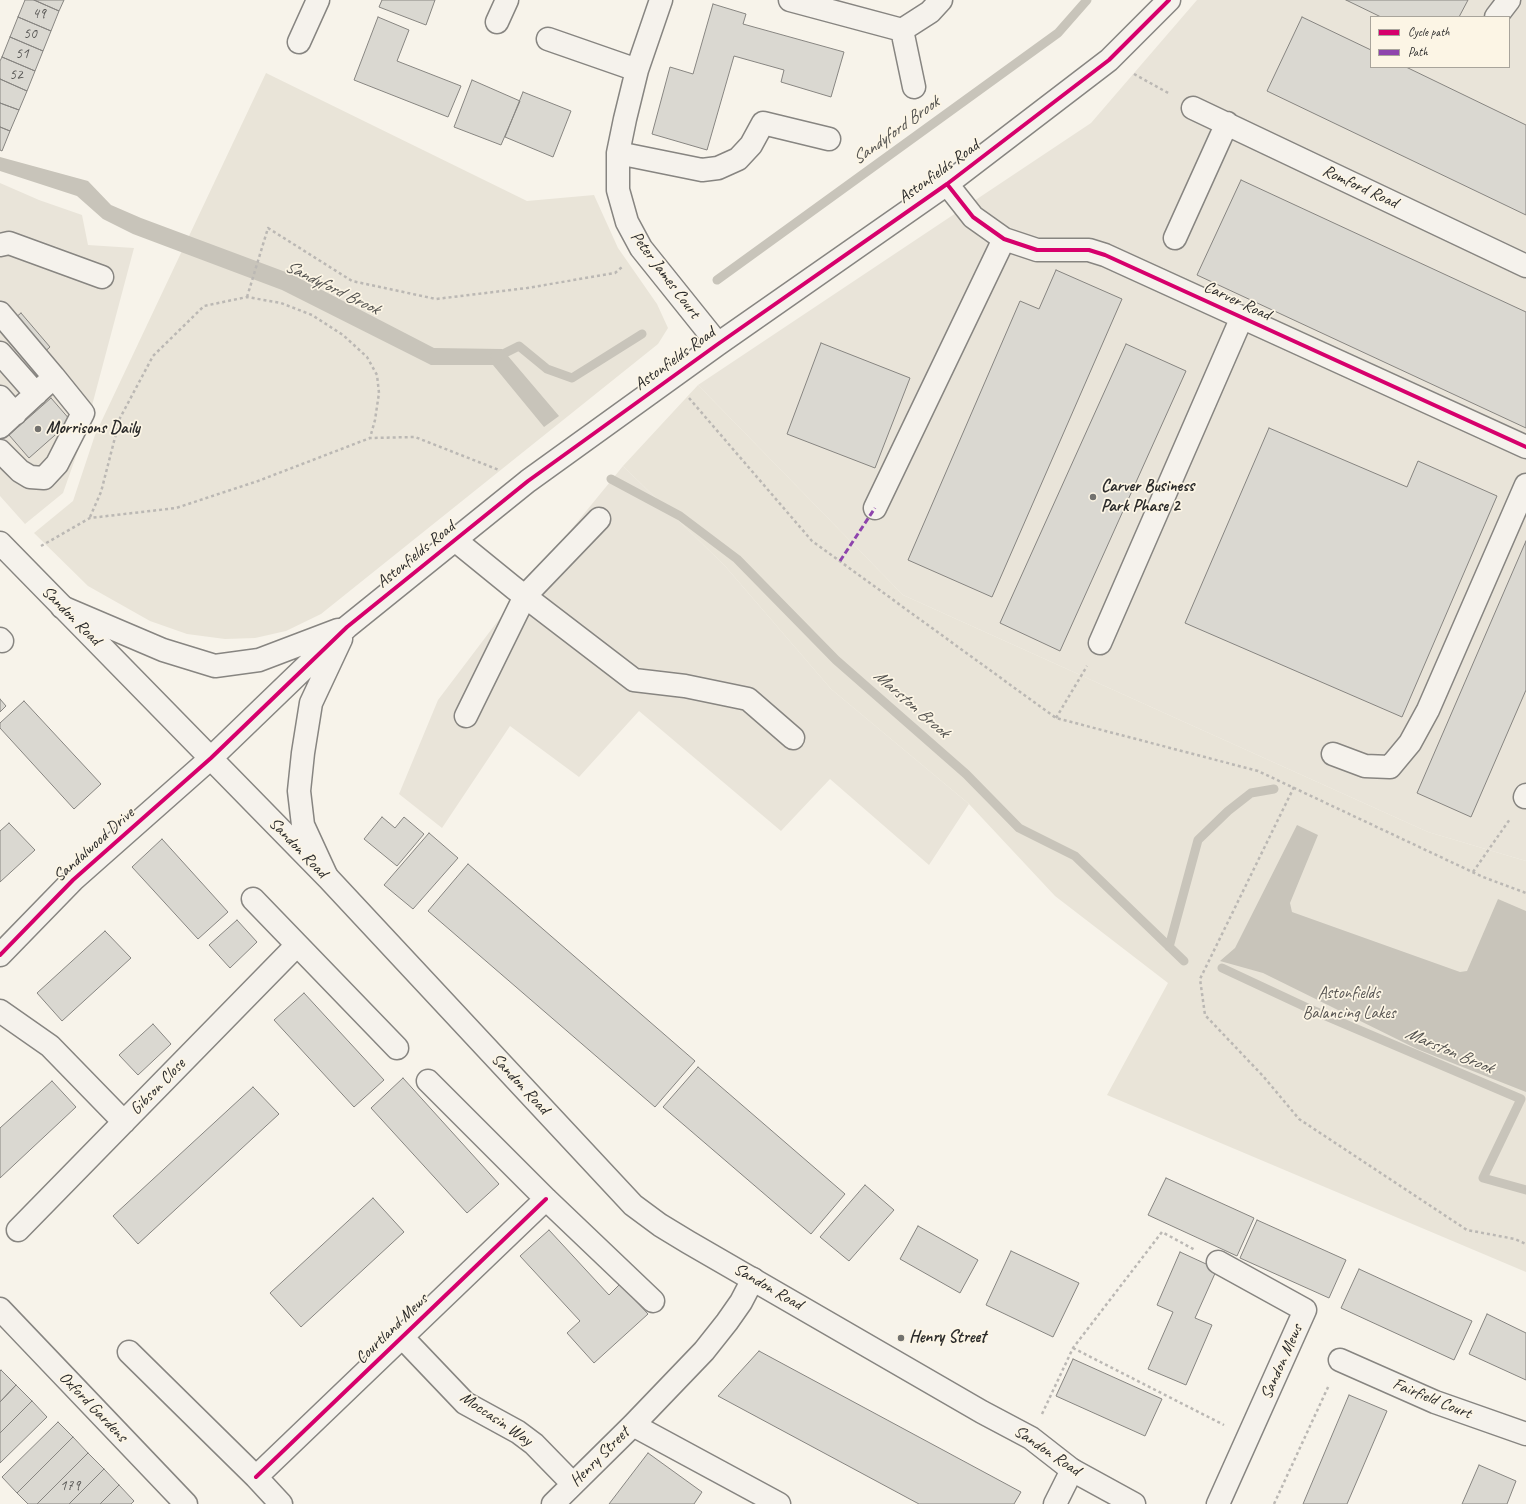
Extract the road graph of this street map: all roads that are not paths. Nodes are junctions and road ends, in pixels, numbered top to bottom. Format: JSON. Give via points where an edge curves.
{"nodes":[{"id":1,"x":318,"y":0,"type":"edge"},
{"id":2,"x":507,"y":0,"type":"edge"},
{"id":3,"x":661,"y":0,"type":"edge"},
{"id":4,"x":790,"y":0,"type":"edge"},
{"id":5,"x":941,"y":0,"type":"edge"},
{"id":6,"x":1169,"y":0,"type":"edge"},
{"id":7,"x":1510,"y":0,"type":"edge"},
{"id":8,"x":849,"y":8,"type":"edge"},
{"id":9,"x":1497,"y":16,"type":"edge"},
{"id":10,"x":497,"y":22,"type":"dead end"},
{"id":11,"x":902,"y":30,"type":"junction"},
{"id":12,"x":548,"y":39,"type":"dead end"},
{"id":13,"x":299,"y":42,"type":"dead end"},
{"id":14,"x":637,"y":70,"type":"junction"},
{"id":15,"x":914,"y":87,"type":"dead end"},
{"id":16,"x":1193,"y":108,"type":"road end"},
{"id":17,"x":1227,"y":124,"type":"junction"},
{"id":18,"x":829,"y":139,"type":"dead end"},
{"id":19,"x":618,"y":153,"type":"junction"},
{"id":20,"x":947,"y":184,"type":"junction"},
{"id":21,"x":1175,"y":238,"type":"dead end"},
{"id":22,"x":1004,"y":239,"type":"junction"},
{"id":23,"x":0,"y":245,"type":"edge"},
{"id":24,"x":1526,"y":266,"type":"edge"},
{"id":25,"x":102,"y":277,"type":"dead end"},
{"id":26,"x":0,"y":313,"type":"edge"},
{"id":27,"x":1242,"y":317,"type":"junction"},
{"id":28,"x":718,"y":344,"type":"junction"},
{"id":29,"x":0,"y":353,"type":"edge"},
{"id":30,"x":54,"y":377,"type":"junction"},
{"id":31,"x":36,"y":394,"type":"junction"},
{"id":32,"x":0,"y":397,"type":"edge"},
{"id":33,"x":7,"y":421,"type":"edge"},
{"id":34,"x":1526,"y":447,"type":"edge"},
{"id":35,"x":0,"y":451,"type":"edge"},
{"id":36,"x":1526,"y":484,"type":"edge"},
{"id":37,"x":875,"y":508,"type":"dead end"},
{"id":38,"x":599,"y":519,"type":"dead end"},
{"id":39,"x":454,"y":540,"type":"junction"},
{"id":40,"x":0,"y":543,"type":"edge"},
{"id":41,"x":524,"y":596,"type":"junction"},
{"id":42,"x":62,"y":607,"type":"junction"},
{"id":43,"x":347,"y":627,"type":"junction"},
{"id":44,"x":1100,"y":643,"type":"road end"},
{"id":45,"x":466,"y":716,"type":"dead end"},
{"id":46,"x":793,"y":738,"type":"dead end"},
{"id":47,"x":1333,"y":754,"type":"dead end"},
{"id":48,"x":211,"y":758,"type":"junction"},
{"id":49,"x":328,"y":878,"type":"junction"},
{"id":50,"x":253,"y":899,"type":"dead end"},
{"id":51,"x":297,"y":945,"type":"junction"},
{"id":52,"x":0,"y":955,"type":"edge"},
{"id":53,"x":0,"y":1011,"type":"edge"},
{"id":54,"x":397,"y":1048,"type":"dead end"},
{"id":55,"x":428,"y":1081,"type":"dead end"},
{"id":56,"x":124,"y":1122,"type":"junction"},
{"id":57,"x":546,"y":1199,"type":"junction"},
{"id":58,"x":18,"y":1230,"type":"dead end"},
{"id":59,"x":1218,"y":1262,"type":"road end"},
{"id":60,"x":753,"y":1279,"type":"junction"},
{"id":61,"x":653,"y":1301,"type":"dead end"},
{"id":62,"x":0,"y":1309,"type":"edge"},
{"id":63,"x":402,"y":1338,"type":"junction"},
{"id":64,"x":129,"y":1352,"type":"dead end"},
{"id":65,"x":1340,"y":1360,"type":"road end"},
{"id":66,"x":633,"y":1424,"type":"junction"},
{"id":67,"x":1526,"y":1434,"type":"edge"},
{"id":68,"x":1072,"y":1470,"type":"junction"},
{"id":69,"x":256,"y":1477,"type":"junction"},
{"id":70,"x":573,"y":1484,"type":"junction"},
{"id":71,"x":186,"y":1504,"type":"edge"},
{"id":72,"x":281,"y":1504,"type":"edge"},
{"id":73,"x":553,"y":1504,"type":"edge"},
{"id":74,"x":779,"y":1504,"type":"edge"},
{"id":75,"x":1055,"y":1504,"type":"edge"},
{"id":76,"x":1134,"y":1504,"type":"edge"},
{"id":77,"x":1218,"y":1504,"type":"edge"}],
"edges":[{"from":1,"to":13,"type":"street"},
{"from":2,"to":10,"type":"street"},
{"from":3,"to":14,"type":"street","name":"Peter James Court"},
{"from":4,"to":8,"type":"street"},
{"from":5,"to":11,"type":"street","via":[[930,12]]},
{"from":6,"to":20,"type":"street","name":"Astonfields Road","via":[[1109,60]]},
{"from":7,"to":9,"type":"street"},
{"from":8,"to":11,"type":"street"},
{"from":11,"to":15,"type":"street"},
{"from":12,"to":14,"type":"street"},
{"from":14,"to":19,"type":"street","name":"Peter James Court"},
{"from":16,"to":17,"type":"street","name":"Romford Road"},
{"from":17,"to":21,"type":"street"},
{"from":17,"to":24,"type":"street","name":"Romford Road"},
{"from":18,"to":19,"type":"street","via":[[762,123],[752,145],[738,159],[718,168],[702,170]]},
{"from":19,"to":28,"type":"street","name":"Peter James Court","via":[[618,190],[627,222],[641,248]]},
{"from":20,"to":22,"type":"street","name":"Carver Road","via":[[973,217]]},
{"from":20,"to":28,"type":"street","name":"Astonfields Road"},
{"from":22,"to":27,"type":"street","name":"Carver Road","via":[[1037,250],[1089,250],[1105,255]]},
{"from":22,"to":37,"type":"street"},
{"from":23,"to":25,"type":"street","via":[[9,243]]},
{"from":26,"to":30,"type":"street"},
{"from":27,"to":34,"type":"street","name":"Carver Road"},
{"from":27,"to":44,"type":"street"},
{"from":28,"to":39,"type":"street","name":"Astonfields Road","via":[[528,481]]},
{"from":29,"to":31,"type":"street"},
{"from":30,"to":31,"type":"street"},
{"from":30,"to":35,"type":"street","via":[[83,413],[57,464],[44,478],[30,477],[20,471]]},
{"from":31,"to":33,"type":"street"},
{"from":32,"to":33,"type":"street"},
{"from":36,"to":47,"type":"street","via":[[1428,710],[1410,743],[1390,767],[1365,766]]},
{"from":38,"to":41,"type":"street"},
{"from":39,"to":41,"type":"street"},
{"from":39,"to":43,"type":"street","name":"Astonfields Road"},
{"from":40,"to":42,"type":"street","name":"Sandon Road"},
{"from":41,"to":45,"type":"street"},
{"from":41,"to":46,"type":"street","via":[[634,680],[685,686],[748,699]]},
{"from":42,"to":43,"type":"street","name":"Astonfields Road","via":[[163,650],[215,666],[259,660]]},
{"from":42,"to":48,"type":"street","name":"Sandon Road"},
{"from":43,"to":48,"type":"street","name":"Astonfields Road"},
{"from":43,"to":49,"type":"street","name":"Astonfields Road","via":[[311,703],[299,791],[303,825]]},
{"from":48,"to":49,"type":"street","name":"Sandon Road"},
{"from":48,"to":52,"type":"street","name":"Sandalwood Drive","via":[[73,880]]},
{"from":49,"to":60,"type":"street","name":"Sandon Road","via":[[633,1205],[660,1225]]},
{"from":50,"to":51,"type":"street"},
{"from":51,"to":54,"type":"street"},
{"from":51,"to":56,"type":"street","name":"Gibson Close"},
{"from":53,"to":56,"type":"street","via":[[50,1046]]},
{"from":55,"to":57,"type":"street"},
{"from":56,"to":58,"type":"street","name":"Gibson Close"},
{"from":57,"to":61,"type":"street"},
{"from":57,"to":63,"type":"street","name":"Courtland Mews"},
{"from":59,"to":77,"type":"street","name":"Sandon Mews","via":[[1305,1310]]},
{"from":60,"to":66,"type":"street","name":"Henry Street","via":[[741,1302],[704,1351]]},
{"from":60,"to":68,"type":"street","name":"Sandon Road","via":[[1031,1438]]},
{"from":62,"to":71,"type":"street","name":"Oxford Gardens"},
{"from":63,"to":69,"type":"street","name":"Courtland Mews"},
{"from":63,"to":70,"type":"street","name":"Moccasin Way","via":[[465,1403],[518,1432],[534,1444]]},
{"from":64,"to":69,"type":"street"},
{"from":65,"to":67,"type":"street","name":"Fairfield Court","via":[[1435,1402]]},
{"from":66,"to":70,"type":"street","name":"Henry Street"},
{"from":66,"to":74,"type":"street"},
{"from":68,"to":75,"type":"street"},
{"from":68,"to":76,"type":"street","name":"Sandon Road"},
{"from":69,"to":72,"type":"street"},
{"from":70,"to":73,"type":"street","name":"Henry Street"}]}
